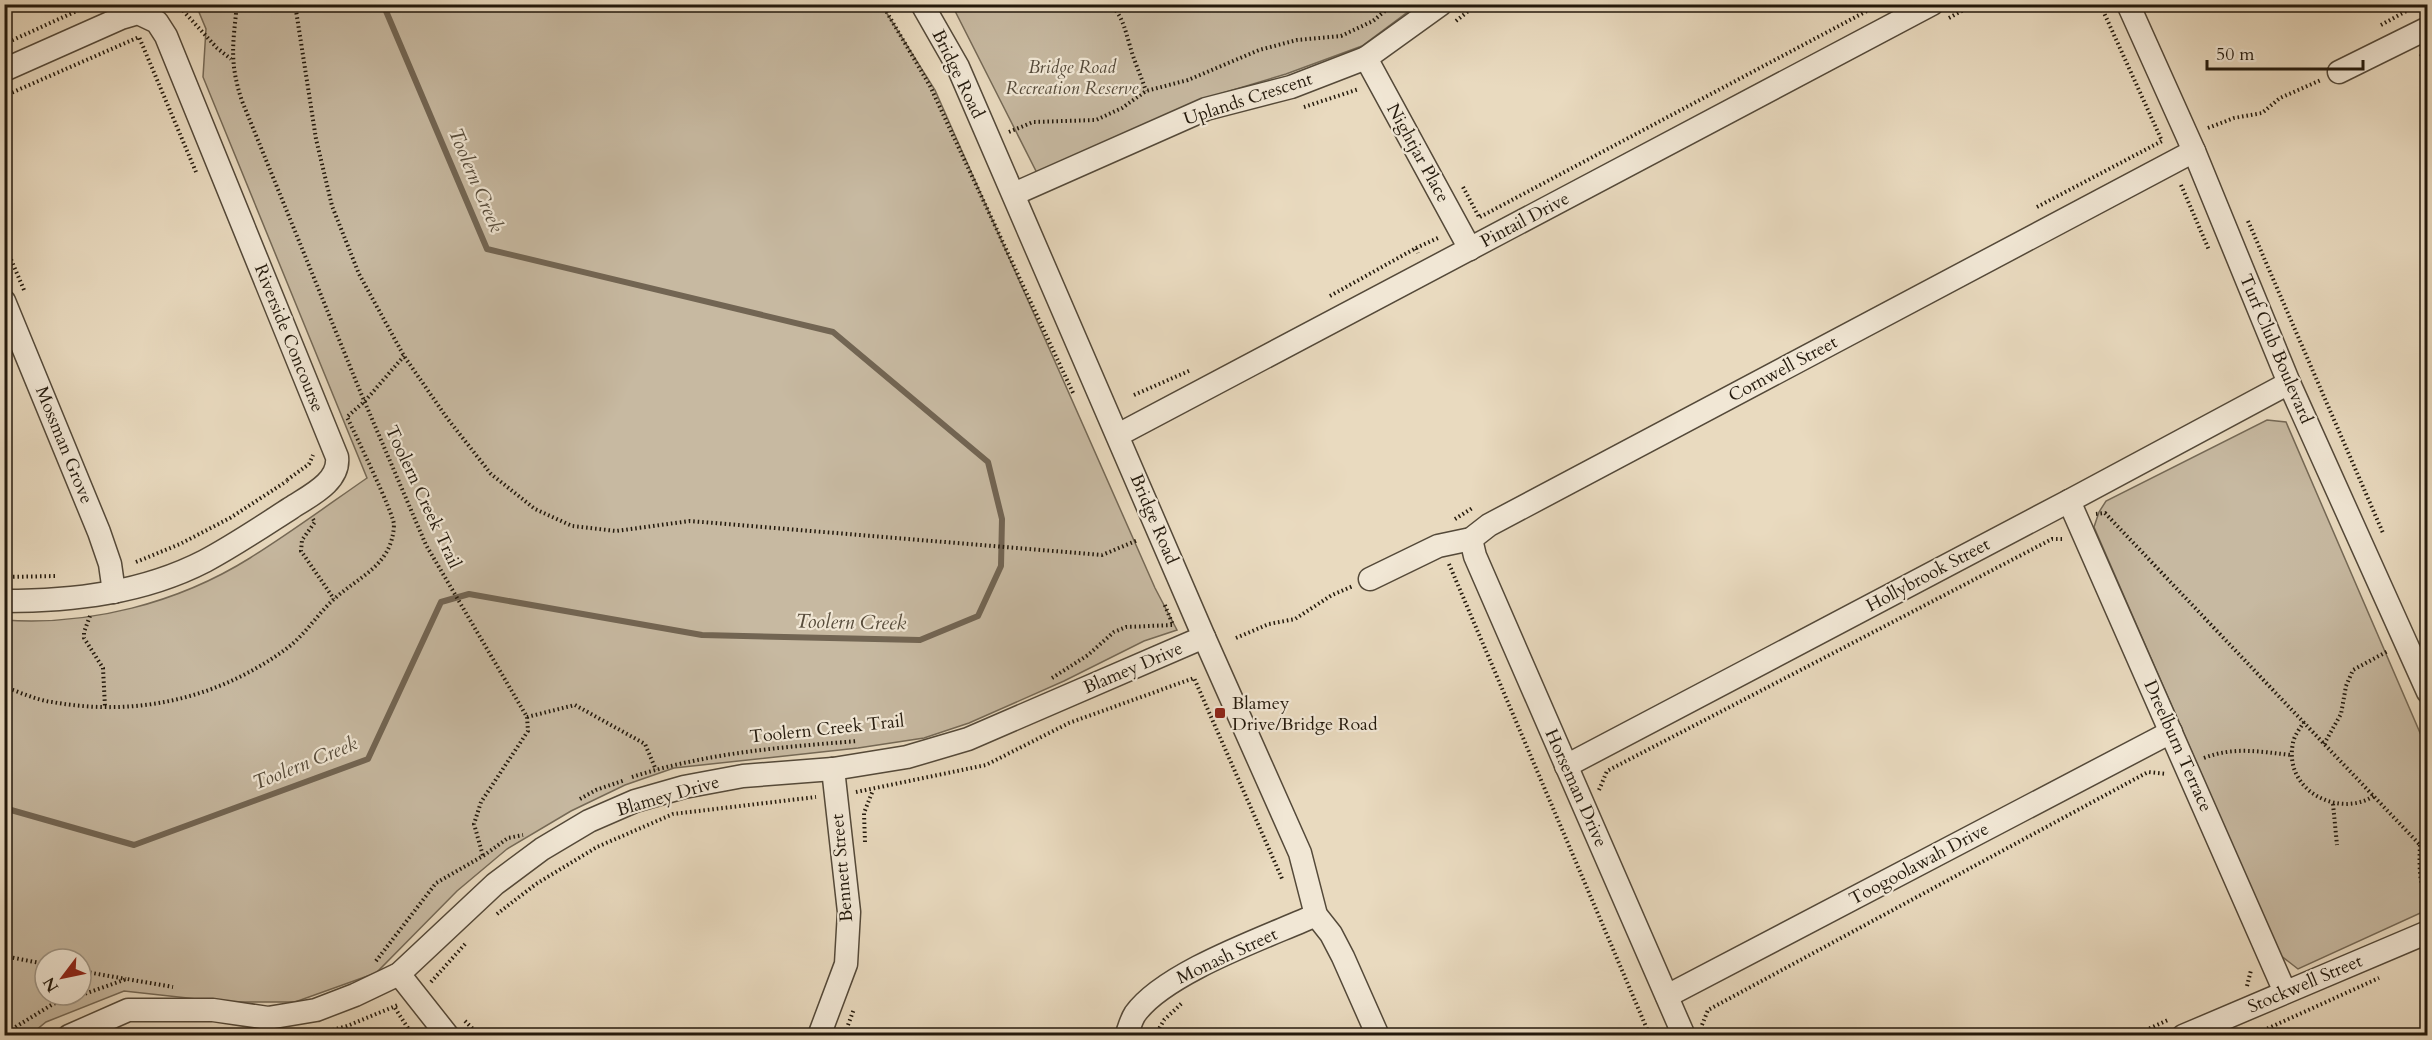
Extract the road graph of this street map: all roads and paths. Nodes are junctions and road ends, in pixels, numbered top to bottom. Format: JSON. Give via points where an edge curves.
{"nodes":[{"id":1,"x":92,"y":4,"type":"edge"},
{"id":2,"x":177,"y":4,"type":"edge"},
{"id":3,"x":237,"y":4,"type":"edge"},
{"id":4,"x":295,"y":4,"type":"edge"},
{"id":5,"x":882,"y":4,"type":"edge"},
{"id":6,"x":922,"y":4,"type":"edge"},
{"id":7,"x":1110,"y":4,"type":"edge"},
{"id":8,"x":1394,"y":4,"type":"edge"},
{"id":9,"x":1441,"y":4,"type":"edge"},
{"id":10,"x":1880,"y":4,"type":"edge"},
{"id":11,"x":1974,"y":4,"type":"edge"},
{"id":12,"x":2100,"y":4,"type":"edge"},
{"id":13,"x":2128,"y":4,"type":"edge"},
{"id":14,"x":2419,"y":4,"type":"edge"},
{"id":15,"x":1939,"y":8,"type":"edge"},
{"id":16,"x":151,"y":11,"type":"edge"},
{"id":17,"x":2381,"y":25,"type":"dead end"},
{"id":18,"x":2427,"y":28,"type":"edge"},
{"id":19,"x":4,"y":44,"type":"edge"},
{"id":20,"x":232,"y":60,"type":"junction"},
{"id":21,"x":1372,"y":68,"type":"junction"},
{"id":22,"x":4,"y":70,"type":"edge"},
{"id":23,"x":2339,"y":72,"type":"joint"},
{"id":24,"x":1146,"y":91,"type":"junction"},
{"id":25,"x":4,"y":96,"type":"edge"},
{"id":26,"x":1293,"y":109,"type":"dead end"},
{"id":27,"x":2204,"y":119,"type":"dead end"},
{"id":28,"x":2208,"y":128,"type":"junction"},
{"id":29,"x":989,"y":139,"type":"junction"},
{"id":30,"x":2203,"y":145,"type":"junction"},
{"id":31,"x":960,"y":151,"type":"junction"},
{"id":32,"x":199,"y":179,"type":"dead end"},
{"id":33,"x":1014,"y":194,"type":"junction"},
{"id":34,"x":2036,"y":208,"type":"dead end"},
{"id":35,"x":2245,"y":214,"type":"dead end"},
{"id":36,"x":1480,"y":217,"type":"dead end"},
{"id":37,"x":1470,"y":249,"type":"junction"},
{"id":38,"x":4,"y":301,"type":"edge"},
{"id":39,"x":404,"y":356,"type":"junction"},
{"id":40,"x":2289,"y":382,"type":"junction"},
{"id":41,"x":364,"y":401,"type":"junction"},
{"id":42,"x":1077,"y":402,"type":"dead end"},
{"id":43,"x":1118,"y":435,"type":"junction"},
{"id":44,"x":314,"y":453,"type":"dead end"},
{"id":45,"x":286,"y":480,"type":"junction"},
{"id":46,"x":301,"y":501,"type":"junction"},
{"id":47,"x":1475,"y":507,"type":"dead end"},
{"id":48,"x":2073,"y":508,"type":"junction"},
{"id":49,"x":2384,"y":536,"type":"dead end"},
{"id":50,"x":1471,"y":539,"type":"junction"},
{"id":51,"x":2060,"y":539,"type":"junction"},
{"id":52,"x":2068,"y":539,"type":"dead end"},
{"id":53,"x":1445,"y":544,"type":"junction"},
{"id":54,"x":1142,"y":550,"type":"dead end"},
{"id":55,"x":111,"y":569,"type":"junction"},
{"id":56,"x":1370,"y":579,"type":"joint"},
{"id":57,"x":114,"y":592,"type":"junction"},
{"id":58,"x":1160,"y":593,"type":"dead end"},
{"id":59,"x":91,"y":597,"type":"junction"},
{"id":60,"x":334,"y":599,"type":"junction"},
{"id":61,"x":4,"y":601,"type":"edge"},
{"id":62,"x":1204,"y":637,"type":"junction"},
{"id":63,"x":1236,"y":638,"type":"dead end"},
{"id":64,"x":2405,"y":641,"type":"junction"},
{"id":65,"x":2421,"y":661,"type":"edge"},
{"id":66,"x":1043,"y":683,"type":"dead end"},
{"id":67,"x":4,"y":687,"type":"edge"},
{"id":68,"x":2427,"y":692,"type":"edge"},
{"id":69,"x":105,"y":707,"type":"junction"},
{"id":70,"x":527,"y":717,"type":"junction"},
{"id":71,"x":2304,"y":722,"type":"junction"},
{"id":72,"x":2162,"y":736,"type":"junction"},
{"id":73,"x":859,"y":741,"type":"dead end"},
{"id":74,"x":2324,"y":744,"type":"junction"},
{"id":75,"x":2292,"y":756,"type":"junction"},
{"id":76,"x":1566,"y":766,"type":"junction"},
{"id":77,"x":833,"y":769,"type":"junction"},
{"id":78,"x":656,"y":770,"type":"junction"},
{"id":79,"x":2177,"y":770,"type":"junction"},
{"id":80,"x":2172,"y":785,"type":"dead end"},
{"id":81,"x":1597,"y":793,"type":"dead end"},
{"id":82,"x":836,"y":795,"type":"junction"},
{"id":83,"x":2374,"y":796,"type":"junction"},
{"id":84,"x":813,"y":797,"type":"junction"},
{"id":85,"x":579,"y":800,"type":"dead end"},
{"id":86,"x":2333,"y":804,"type":"junction"},
{"id":87,"x":814,"y":807,"type":"dead end"},
{"id":88,"x":527,"y":832,"type":"dead end"},
{"id":89,"x":2427,"y":841,"type":"edge"},
{"id":90,"x":2337,"y":845,"type":"dead end"},
{"id":91,"x":2420,"y":845,"type":"junction"},
{"id":92,"x":483,"y":856,"type":"junction"},
{"id":93,"x":1285,"y":884,"type":"dead end"},
{"id":94,"x":2427,"y":904,"type":"edge"},
{"id":95,"x":1316,"y":915,"type":"junction"},
{"id":96,"x":492,"y":918,"type":"dead end"},
{"id":97,"x":2427,"y":932,"type":"edge"},
{"id":98,"x":470,"y":939,"type":"dead end"},
{"id":99,"x":4,"y":956,"type":"edge"},
{"id":100,"x":2246,"y":959,"type":"dead end"},
{"id":101,"x":33,"y":962,"type":"edge"},
{"id":102,"x":373,"y":965,"type":"dead end"},
{"id":103,"x":93,"y":973,"type":"edge"},
{"id":104,"x":399,"y":974,"type":"junction"},
{"id":105,"x":2386,"y":975,"type":"dead end"},
{"id":106,"x":127,"y":979,"type":"junction"},
{"id":107,"x":2247,"y":987,"type":"dead end"},
{"id":108,"x":178,"y":988,"type":"dead end"},
{"id":109,"x":93,"y":991,"type":"edge"},
{"id":110,"x":1676,"y":992,"type":"junction"},
{"id":111,"x":2285,"y":992,"type":"junction"},
{"id":112,"x":415,"y":994,"type":"junction"},
{"id":113,"x":1191,"y":998,"type":"dead end"},
{"id":114,"x":48,"y":1007,"type":"edge"},
{"id":115,"x":395,"y":1008,"type":"junction"},
{"id":116,"x":1693,"y":1030,"type":"edge"},
{"id":117,"x":4,"y":1034,"type":"edge"},
{"id":118,"x":69,"y":1035,"type":"edge"},
{"id":119,"x":311,"y":1035,"type":"edge"},
{"id":120,"x":413,"y":1035,"type":"edge"},
{"id":121,"x":448,"y":1035,"type":"edge"},
{"id":122,"x":819,"y":1035,"type":"edge"},
{"id":123,"x":1126,"y":1035,"type":"edge"},
{"id":124,"x":1155,"y":1035,"type":"edge"},
{"id":125,"x":1378,"y":1035,"type":"edge"},
{"id":126,"x":1650,"y":1035,"type":"edge"},
{"id":127,"x":1706,"y":1035,"type":"edge"},
{"id":128,"x":2183,"y":1035,"type":"edge"},
{"id":129,"x":2251,"y":1035,"type":"edge"}],
"edges":[{"from":1,"to":19,"type":"path"},
{"from":2,"to":20,"type":"path"},
{"from":3,"to":20,"type":"path","name":"Toolern Creek Trail"},
{"from":4,"to":39,"type":"path","via":[[316,139],[332,206],[359,274]]},
{"from":5,"to":31,"type":"path","via":[[930,86]]},
{"from":6,"to":29,"type":"street","name":"Bridge Road","via":[[958,67]]},
{"from":7,"to":24,"type":"path","via":[[1127,30]]},
{"from":8,"to":24,"type":"path","via":[[1373,21],[1341,36],[1298,40],[1259,50],[1188,80]]},
{"from":9,"to":21,"type":"street","name":"Uplands Crescent"},
{"from":10,"to":36,"type":"path"},
{"from":11,"to":15,"type":"path","via":[[1949,18]]},
{"from":12,"to":34,"type":"path","via":[[2162,141]]},
{"from":13,"to":30,"type":"street","name":"Turf Club Boulevard"},
{"from":14,"to":17,"type":"path"},
{"from":15,"to":37,"type":"street","name":"Pintail Drive"},
{"from":16,"to":22,"type":"street","name":"Riverside Concourse","via":[[121,18]]},
{"from":16,"to":46,"type":"street","name":"Riverside Concourse","via":[[166,36],[338,457],[332,479]]},
{"from":18,"to":23,"type":"street"},
{"from":20,"to":41,"type":"path","name":"Toolern Creek Trail","via":[[242,101]]},
{"from":21,"to":26,"type":"path","via":[[1359,89]]},
{"from":21,"to":33,"type":"street","name":"Uplands Crescent","via":[[1206,110]]},
{"from":21,"to":37,"type":"street","name":"Nightjar Place"},
{"from":23,"to":28,"type":"path","via":[[2280,98],[2262,113]]},
{"from":24,"to":29,"type":"path","via":[[1096,120],[1033,122]]},
{"from":25,"to":32,"type":"path","via":[[139,37]]},
{"from":27,"to":28,"type":"path"},
{"from":28,"to":30,"type":"path"},
{"from":29,"to":31,"type":"path"},
{"from":29,"to":33,"type":"street","name":"Bridge Road"},
{"from":30,"to":40,"type":"street","name":"Turf Club Boulevard"},
{"from":30,"to":50,"type":"street","name":"Cornwell Street","via":[[1489,525]]},
{"from":31,"to":42,"type":"path"},
{"from":33,"to":43,"type":"street","name":"Bridge Road"},
{"from":35,"to":49,"type":"path"},
{"from":37,"to":43,"type":"street","name":"Pintail Drive"},
{"from":38,"to":55,"type":"street","name":"Mossman Grove"},
{"from":39,"to":41,"type":"path","name":"Toolern Creek Trail"},
{"from":39,"to":54,"type":"path","via":[[491,474],[535,509],[572,526],[616,531],[690,521],[1102,555],[1138,540]]},
{"from":40,"to":48,"type":"street","name":"Hollybrook Street"},
{"from":40,"to":64,"type":"street","name":"Turf Club Boulevard"},
{"from":41,"to":60,"type":"path","name":"Toolern Creek Trail","via":[[347,417],[394,523],[392,540],[379,564]]},
{"from":41,"to":70,"type":"path","name":"Toolern Creek Trail","via":[[426,545]]},
{"from":43,"to":62,"type":"street","name":"Bridge Road"},
{"from":44,"to":45,"type":"path","via":[[309,464]]},
{"from":45,"to":46,"type":"path"},
{"from":45,"to":55,"type":"path","via":[[230,518],[180,544]]},
{"from":46,"to":57,"type":"street","name":"Riverside Concourse","via":[[204,561],[173,575]]},
{"from":46,"to":60,"type":"path","via":[[315,522],[302,540],[301,551]]},
{"from":47,"to":53,"type":"path","via":[[1449,524]]},
{"from":48,"to":51,"type":"path"},
{"from":48,"to":71,"type":"path","via":[[2105,513]]},
{"from":48,"to":72,"type":"street","name":"Dreelburn Terrace"},
{"from":48,"to":76,"type":"street","name":"Hollybrook Street"},
{"from":50,"to":53,"type":"street","name":"Cornwell Street"},
{"from":50,"to":76,"type":"street","name":"Horseman Drive"},
{"from":51,"to":52,"type":"path"},
{"from":51,"to":81,"type":"path","via":[[2052,539],[1607,771]]},
{"from":53,"to":56,"type":"street","name":"Cornwell Street"},
{"from":53,"to":126,"type":"path","via":[[1447,560]]},
{"from":55,"to":57,"type":"street","name":"Mossman Grove"},
{"from":56,"to":63,"type":"path","via":[[1332,595],[1294,619],[1269,624]]},
{"from":57,"to":59,"type":"street","name":"Riverside Concourse"},
{"from":58,"to":66,"type":"path","via":[[1173,625],[1126,627],[1114,632],[1088,655]]},
{"from":59,"to":61,"type":"street","name":"Riverside Concourse"},
{"from":59,"to":69,"type":"path","via":[[92,610],[84,638],[103,668]]},
{"from":60,"to":69,"type":"path","name":"Toolern Creek Trail","via":[[287,648],[228,684],[136,708]]},
{"from":62,"to":77,"type":"street","name":"Blamey Drive","via":[[968,739],[907,757]]},
{"from":62,"to":95,"type":"street","name":"Bridge Road","via":[[1300,853]]},
{"from":64,"to":65,"type":"street","name":"Turf Club Boulevard"},
{"from":64,"to":74,"type":"path","via":[[2353,670],[2341,714]]},
{"from":65,"to":68,"type":"street","name":"Turf Club Boulevard"},
{"from":67,"to":69,"type":"path","name":"Toolern Creek Trail","via":[[51,702]]},
{"from":70,"to":78,"type":"path","via":[[575,705],[645,744]]},
{"from":70,"to":92,"type":"path","via":[[528,731],[481,802],[474,824]]},
{"from":71,"to":74,"type":"path"},
{"from":71,"to":75,"type":"path","via":[[2293,741]]},
{"from":72,"to":79,"type":"street","name":"Dreelburn Terrace"},
{"from":72,"to":79,"type":"path"},
{"from":72,"to":110,"type":"street","name":"Toogoolawah Drive"},
{"from":73,"to":78,"type":"path","name":"Toolern Creek Trail","via":[[720,754]]},
{"from":74,"to":83,"type":"path"},
{"from":75,"to":79,"type":"path","via":[[2223,751]]},
{"from":75,"to":86,"type":"path","via":[[2299,780]]},
{"from":76,"to":110,"type":"street","name":"Horseman Drive"},
{"from":77,"to":82,"type":"street","name":"Bennett Street"},
{"from":77,"to":104,"type":"street","name":"Blamey Drive","via":[[743,776],[684,787],[635,801],[590,821],[542,849],[495,884]]},
{"from":78,"to":85,"type":"path","name":"Toolern Creek Trail","via":[[596,790]]},
{"from":79,"to":80,"type":"path"},
{"from":79,"to":111,"type":"street","name":"Dreelburn Terrace"},
{"from":79,"to":116,"type":"path","via":[[2148,772],[1708,1010]]},
{"from":82,"to":84,"type":"path"},
{"from":82,"to":93,"type":"path","via":[[986,765],[1069,723],[1194,678]]},
{"from":82,"to":122,"type":"street","name":"Bennett Street","via":[[849,912],[846,964]]},
{"from":83,"to":86,"type":"path","via":[[2350,805]]},
{"from":83,"to":91,"type":"path"},
{"from":84,"to":87,"type":"path"},
{"from":84,"to":96,"type":"path","via":[[673,814],[597,847],[536,884]]},
{"from":86,"to":90,"type":"path"},
{"from":88,"to":92,"type":"path","via":[[508,838]]},
{"from":89,"to":91,"type":"path"},
{"from":91,"to":94,"type":"path","via":[[2419,869]]},
{"from":92,"to":102,"type":"path","via":[[436,883]]},
{"from":95,"to":123,"type":"street","name":"Monash Street","via":[[1194,969],[1162,988],[1134,1015]]},
{"from":95,"to":125,"type":"street","name":"Bridge Road","via":[[1343,957]]},
{"from":97,"to":111,"type":"street","name":"Stockwell Street"},
{"from":98,"to":112,"type":"path","via":[[437,978]]},
{"from":99,"to":101,"type":"path"},
{"from":100,"to":107,"type":"path","via":[[2251,970]]},
{"from":103,"to":106,"type":"path"},
{"from":104,"to":112,"type":"street"},
{"from":104,"to":118,"type":"street","name":"Blamey Drive","via":[[316,1010],[268,1018],[213,1010],[128,1010]]},
{"from":105,"to":129,"type":"path"},
{"from":106,"to":108,"type":"path"},
{"from":106,"to":109,"type":"path"},
{"from":110,"to":116,"type":"street","name":"Horseman Drive"},
{"from":110,"to":116,"type":"path"},
{"from":111,"to":128,"type":"street","name":"Stockwell Street"},
{"from":112,"to":115,"type":"path"},
{"from":112,"to":121,"type":"street"},
{"from":113,"to":124,"type":"path","via":[[1164,1020]]},
{"from":114,"to":117,"type":"path"},
{"from":115,"to":119,"type":"path"},
{"from":115,"to":120,"type":"path"},
{"from":116,"to":127,"type":"path"}]}
